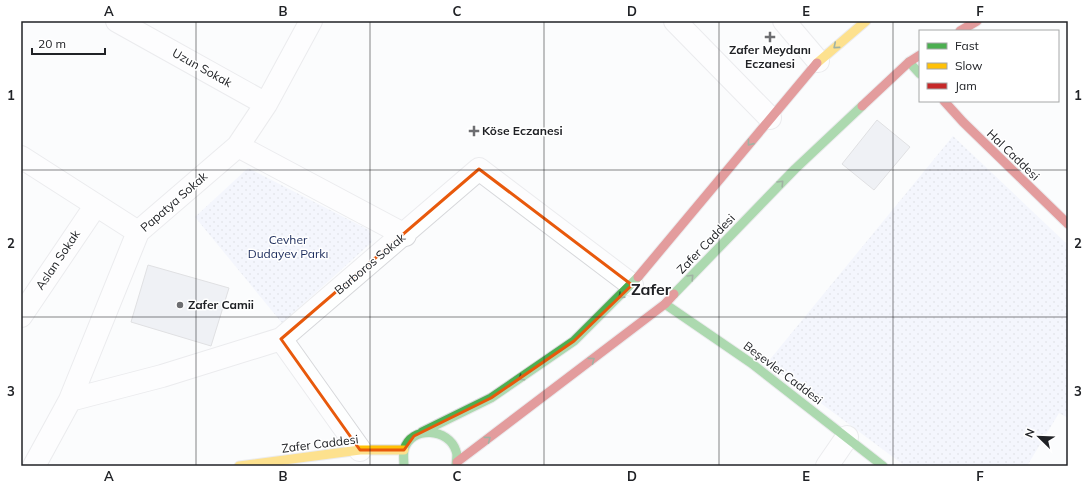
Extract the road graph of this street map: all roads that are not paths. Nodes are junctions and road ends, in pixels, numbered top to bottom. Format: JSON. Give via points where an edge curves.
{"nodes":[{"id":1,"x":117,"y":21,"type":"edge"},
{"id":2,"x":311,"y":21,"type":"edge"},
{"id":3,"x":675,"y":21,"type":"edge"},
{"id":4,"x":784,"y":21,"type":"edge"},
{"id":5,"x":866,"y":21,"type":"edge"},
{"id":6,"x":977,"y":21,"type":"edge"},
{"id":7,"x":962,"y":30,"type":"edge"},
{"id":8,"x":919,"y":56,"type":"edge"},
{"id":9,"x":818,"y":61,"type":"junction"},
{"id":10,"x":909,"y":62,"type":"junction"},
{"id":11,"x":919,"y":73,"type":"edge"},
{"id":12,"x":945,"y":102,"type":"edge"},
{"id":13,"x":266,"y":104,"type":"junction"},
{"id":14,"x":770,"y":118,"type":"junction"},
{"id":15,"x":238,"y":146,"type":"junction"},
{"id":16,"x":21,"y":157,"type":"edge"},
{"id":17,"x":96,"y":205,"type":"junction"},
{"id":18,"x":1068,"y":224,"type":"edge"},
{"id":19,"x":138,"y":232,"type":"junction"},
{"id":20,"x":405,"y":235,"type":"junction"},
{"id":21,"x":632,"y":285,"type":"junction"},
{"id":22,"x":666,"y":304,"type":"junction"},
{"id":23,"x":21,"y":316,"type":"edge"},
{"id":24,"x":281,"y":340,"type":"junction"},
{"id":25,"x":70,"y":400,"type":"junction"},
{"id":26,"x":422,"y":432,"type":"junction"},
{"id":27,"x":846,"y":437,"type":"junction"},
{"id":28,"x":360,"y":450,"type":"junction"},
{"id":29,"x":404,"y":450,"type":"junction"},
{"id":30,"x":456,"y":464,"type":"edge"},
{"id":31,"x":34,"y":466,"type":"edge"},
{"id":32,"x":239,"y":466,"type":"edge"},
{"id":33,"x":404,"y":466,"type":"edge"},
{"id":34,"x":827,"y":466,"type":"edge"},
{"id":35,"x":883,"y":466,"type":"edge"}],
"edges":[{"from":1,"to":13,"type":"street","name":"Uzun Sokak"},
{"from":2,"to":13,"type":"street","name":"Papatya Sokak"},
{"from":3,"to":14,"type":"street"},
{"from":4,"to":9,"type":"street"},
{"from":5,"to":9,"type":"main road","one_way":true},
{"from":6,"to":7,"type":"main road"},
{"from":8,"to":10,"type":"main road","name":"Zafer Caddesi"},
{"from":9,"to":14,"type":"main road"},
{"from":10,"to":11,"type":"main road"},
{"from":22,"to":10,"type":"main road","name":"Zafer Caddesi","one_way":true,"via":[[795,168]]},
{"from":12,"to":18,"type":"main road","name":"Hal Caddesi"},
{"from":13,"to":15,"type":"street","name":"Papatya Sokak"},
{"from":14,"to":21,"type":"main road","one_way":true},
{"from":15,"to":19,"type":"street","name":"Papatya Sokak"},
{"from":15,"to":20,"type":"street"},
{"from":16,"to":17,"type":"street"},
{"from":17,"to":19,"type":"street"},
{"from":17,"to":23,"type":"street","name":"Aslan Sokak"},
{"from":19,"to":25,"type":"street","name":"Papatya Sokak"},
{"from":20,"to":21,"type":"street","name":"Barboros Sokak","via":[[479,170]]},
{"from":20,"to":24,"type":"street","name":"Barboros Sokak"},
{"from":21,"to":26,"type":"main road","one_way":true,"via":[[574,341],[491,398]]},
{"from":22,"to":27,"type":"main road","name":"Beşevler Caddesi","via":[[751,363]]},
{"from":30,"to":22,"type":"main road","name":"Zafer Caddesi","one_way":true},
{"from":24,"to":25,"type":"street","name":"Barboros Sokak","via":[[162,376]]},
{"from":24,"to":28,"type":"street"},
{"from":25,"to":31,"type":"street","name":"Papatya Sokak"},
{"from":26,"to":29,"type":"main road","via":[[411,439]]},
{"from":26,"to":30,"type":"main road","name":"Zafer Caddesi","via":[[431,431],[448,437],[457,453]]},
{"from":27,"to":34,"type":"street"},
{"from":27,"to":35,"type":"main road","name":"Beşevler Caddesi"},
{"from":28,"to":29,"type":"main road","name":"Zafer Caddesi"},
{"from":28,"to":32,"type":"main road","name":"Zafer Caddesi"},
{"from":29,"to":33,"type":"main road"}]}
